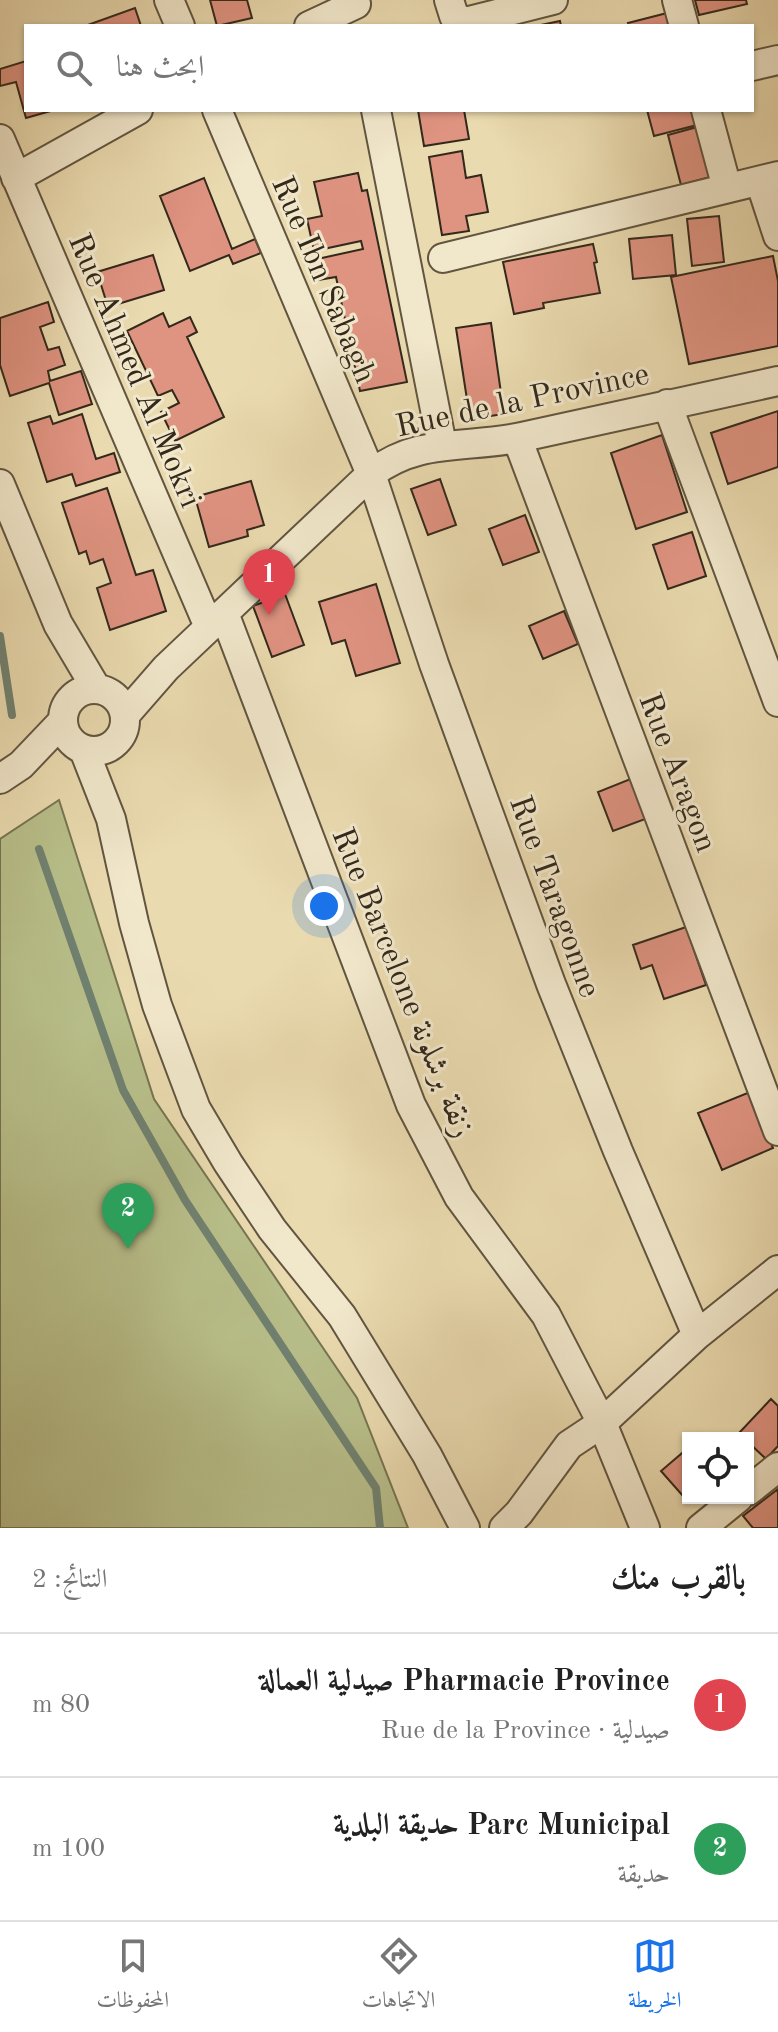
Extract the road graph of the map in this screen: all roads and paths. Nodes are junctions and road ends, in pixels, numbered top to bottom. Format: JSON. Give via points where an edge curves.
{"nodes":[{"id":1,"x":169,"y":0,"type":"edge"},
{"id":2,"x":449,"y":0,"type":"edge"},
{"id":3,"x":553,"y":0,"type":"edge"},
{"id":4,"x":677,"y":0,"type":"edge"},
{"id":5,"x":357,"y":10,"type":"edge"},
{"id":6,"x":179,"y":24,"type":"edge"},
{"id":7,"x":315,"y":24,"type":"edge"},
{"id":8,"x":683,"y":24,"type":"edge"},
{"id":9,"x":778,"y":60,"type":"edge"},
{"id":10,"x":754,"y":66,"type":"edge"},
{"id":11,"x":134,"y":112,"type":"edge"},
{"id":12,"x":218,"y":112,"type":"edge"},
{"id":13,"x":376,"y":112,"type":"edge"},
{"id":14,"x":707,"y":112,"type":"edge"},
{"id":15,"x":0,"y":139,"type":"edge"},
{"id":16,"x":16,"y":178,"type":"junction"},
{"id":17,"x":769,"y":179,"type":"edge"},
{"id":18,"x":727,"y":188,"type":"junction"},
{"id":19,"x":778,"y":236,"type":"edge"},
{"id":20,"x":443,"y":258,"type":"dead end"},
{"id":21,"x":778,"y":381,"type":"edge"},
{"id":22,"x":667,"y":404,"type":"junction"},
{"id":23,"x":517,"y":438,"type":"junction"},
{"id":24,"x":442,"y":445,"type":"junction"},
{"id":25,"x":371,"y":474,"type":"junction"},
{"id":26,"x":0,"y":484,"type":"edge"},
{"id":27,"x":217,"y":620,"type":"junction"},
{"id":28,"x":58,"y":624,"type":"junction"},
{"id":29,"x":166,"y":668,"type":"junction"},
{"id":30,"x":102,"y":690,"type":"junction"},
{"id":31,"x":778,"y":702,"type":"edge"},
{"id":32,"x":125,"y":715,"type":"junction"},
{"id":33,"x":80,"y":733,"type":"junction"},
{"id":34,"x":11,"y":772,"type":"edge"},
{"id":35,"x":778,"y":1131,"type":"edge"},
{"id":36,"x":778,"y":1270,"type":"edge"},
{"id":37,"x":697,"y":1335,"type":"junction"},
{"id":38,"x":602,"y":1423,"type":"junction"},
{"id":39,"x":778,"y":1467,"type":"edge"},
{"id":40,"x":754,"y":1486,"type":"edge"},
{"id":41,"x":731,"y":1504,"type":"edge"},
{"id":42,"x":465,"y":1528,"type":"edge"},
{"id":43,"x":504,"y":1528,"type":"edge"},
{"id":44,"x":645,"y":1528,"type":"edge"},
{"id":45,"x":701,"y":1528,"type":"edge"}],
"edges":[{"from":1,"to":6,"type":"street"},
{"from":2,"to":3,"type":"street","via":[[452,12],[465,22]]},
{"from":4,"to":8,"type":"street"},
{"from":5,"to":7,"type":"street"},
{"from":9,"to":10,"type":"street"},
{"from":11,"to":16,"type":"street"},
{"from":12,"to":25,"type":"street","name":"Rue Ibn Sabagh"},
{"from":13,"to":24,"type":"street"},
{"from":14,"to":18,"type":"street"},
{"from":15,"to":16,"type":"street","name":"Rue Ahmed Al Mokri"},
{"from":16,"to":27,"type":"street","name":"Rue Ahmed Al Mokri"},
{"from":17,"to":18,"type":"street"},
{"from":17,"to":19,"type":"street"},
{"from":18,"to":20,"type":"street"},
{"from":21,"to":22,"type":"street","name":"Rue de la Province"},
{"from":22,"to":23,"type":"street","name":"Rue de la Province"},
{"from":22,"to":31,"type":"street"},
{"from":23,"to":24,"type":"street","name":"Rue de la Province"},
{"from":23,"to":35,"type":"street","name":"Rue Aragon"},
{"from":24,"to":25,"type":"street","name":"Rue de la Province","via":[[402,454]]},
{"from":25,"to":27,"type":"street","name":"Rue de la Province"},
{"from":25,"to":37,"type":"street","name":"Rue Taragonne","via":[[551,984]]},
{"from":26,"to":28,"type":"street"},
{"from":27,"to":29,"type":"street","name":"Rue de la Province"},
{"from":27,"to":38,"type":"street","name":"Rue Barcelone زنقة برشلونة","via":[[411,1105],[459,1197],[546,1315]]},
{"from":28,"to":30,"type":"street"},
{"from":28,"to":33,"type":"street"},
{"from":29,"to":30,"type":"street","name":"Rue de la Province"},
{"from":29,"to":32,"type":"street","name":"Rue de la Province"},
{"from":30,"to":32,"type":"street","via":[[121,704]]},
{"from":30,"to":33,"type":"street","name":"Rue de la Province","via":[[78,692]]},
{"from":32,"to":33,"type":"street","name":"Rue de la Province","via":[[122,733]]},
{"from":33,"to":34,"type":"street"},
{"from":33,"to":42,"type":"street","via":[[111,819],[146,968],[196,1109],[272,1229],[342,1316],[432,1463]]},
{"from":36,"to":37,"type":"street"},
{"from":37,"to":38,"type":"street"},
{"from":38,"to":43,"type":"street","via":[[569,1445]]},
{"from":38,"to":44,"type":"street","name":"Rue Barcelone زنقة برشلونة"},
{"from":39,"to":40,"type":"street"},
{"from":41,"to":45,"type":"street"}]}
